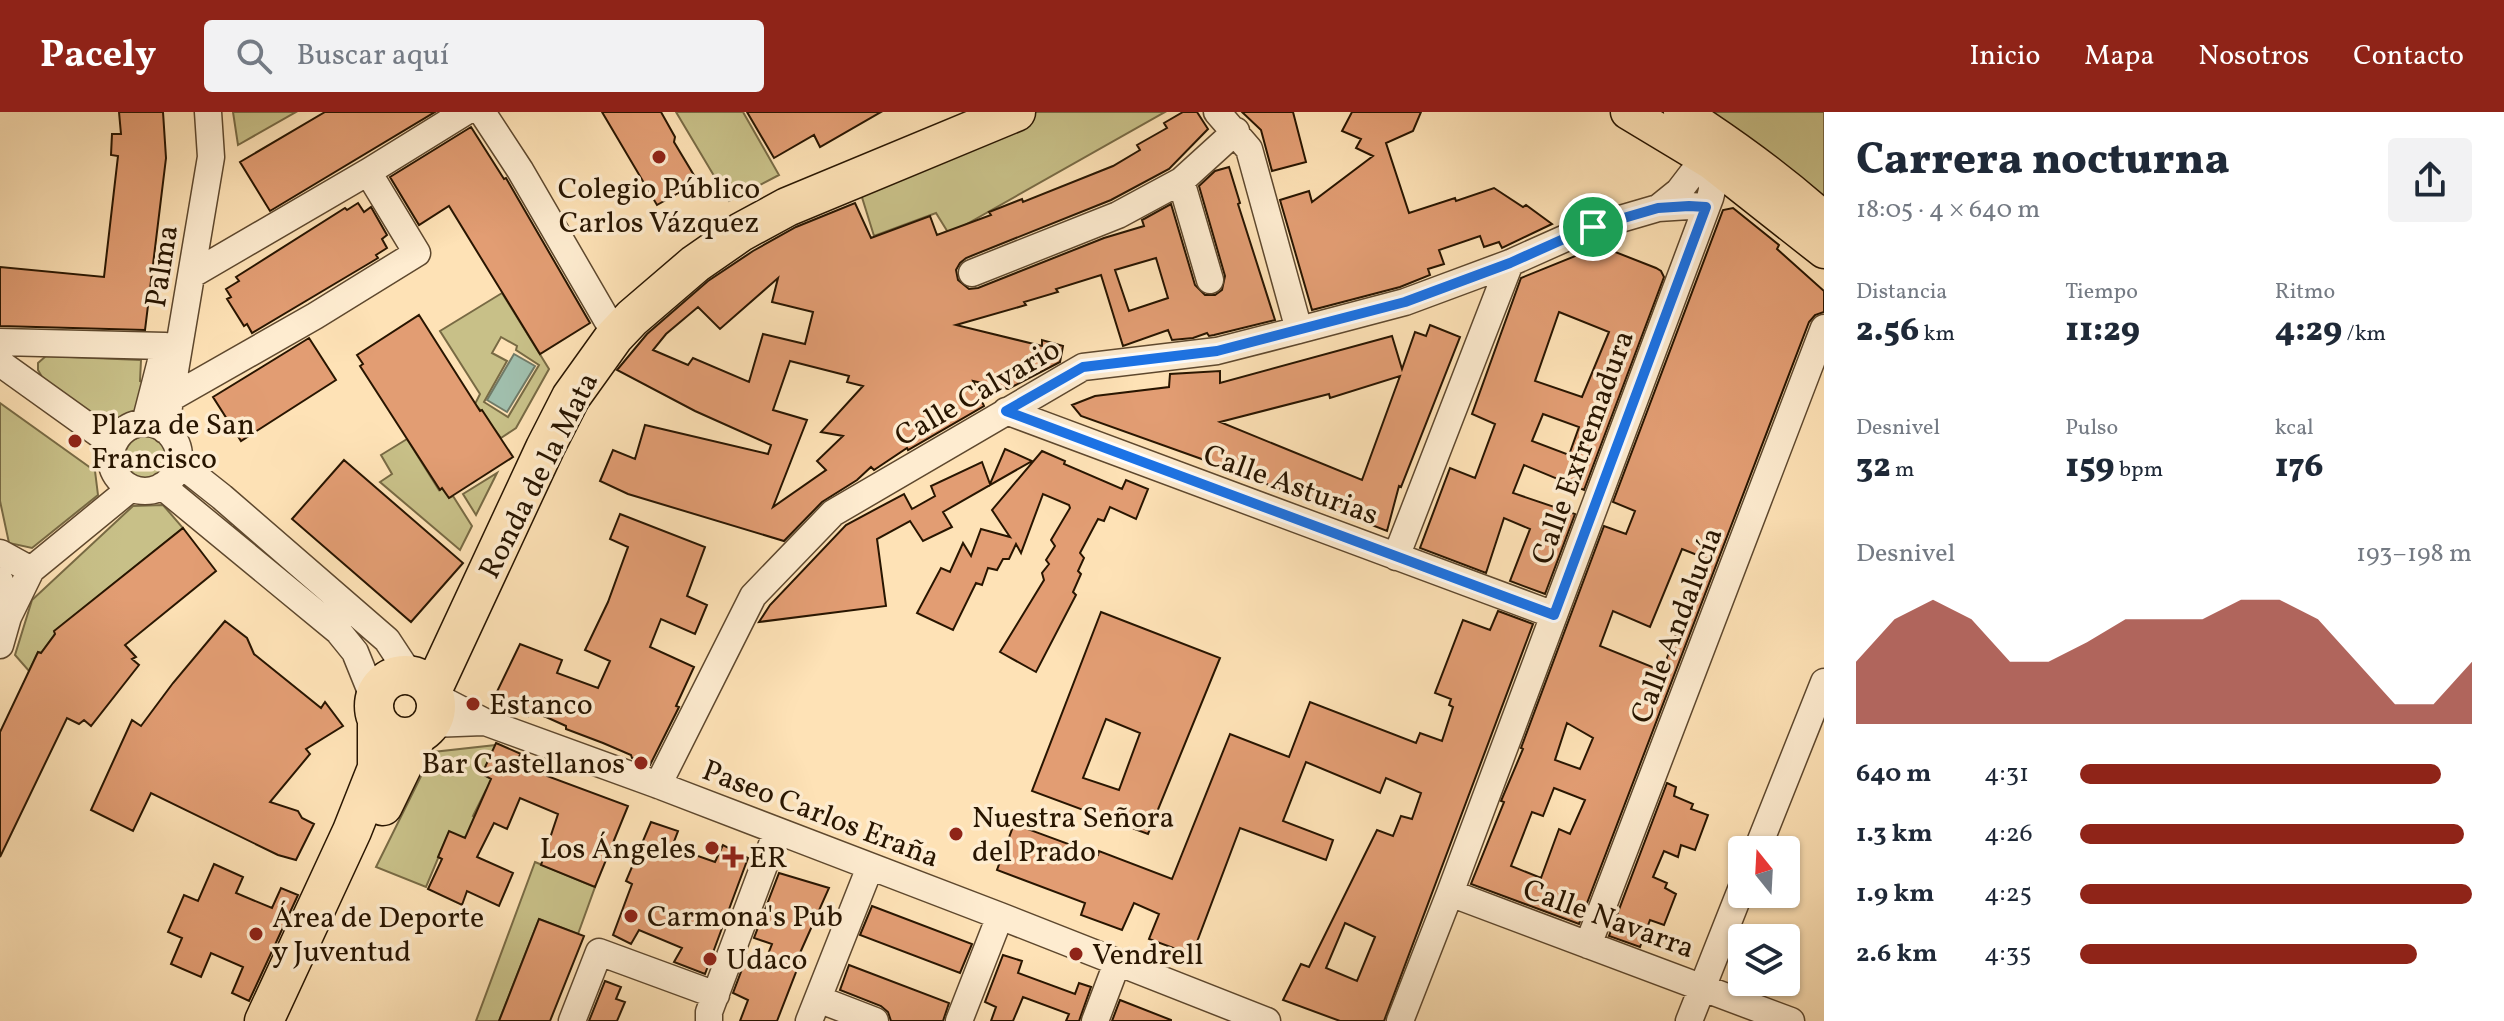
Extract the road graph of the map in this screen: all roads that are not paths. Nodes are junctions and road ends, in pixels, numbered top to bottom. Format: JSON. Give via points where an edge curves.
{"nodes":[{"id":1,"x":191,"y":112,"type":"edge"},
{"id":2,"x":208,"y":112,"type":"edge"},
{"id":3,"x":465,"y":112,"type":"edge"},
{"id":4,"x":482,"y":112,"type":"edge"},
{"id":5,"x":981,"y":112,"type":"edge"},
{"id":6,"x":1016,"y":112,"type":"edge"},
{"id":7,"x":1217,"y":112,"type":"edge"},
{"id":8,"x":1628,"y":112,"type":"edge"},
{"id":9,"x":1681,"y":112,"type":"edge"},
{"id":10,"x":1236,"y":131,"type":"junction"},
{"id":11,"x":1719,"y":152,"type":"junction"},
{"id":12,"x":368,"y":172,"type":"junction"},
{"id":13,"x":1181,"y":181,"type":"junction"},
{"id":14,"x":1706,"y":207,"type":"junction"},
{"id":15,"x":1658,"y":208,"type":"junction"},
{"id":16,"x":1824,"y":219,"type":"edge"},
{"id":17,"x":1824,"y":251,"type":"edge"},
{"id":18,"x":1510,"y":263,"type":"junction"},
{"id":19,"x":972,"y":273,"type":"dead end"},
{"id":20,"x":193,"y":274,"type":"junction"},
{"id":21,"x":1210,"y":280,"type":"dead end"},
{"id":22,"x":607,"y":320,"type":"junction"},
{"id":23,"x":1824,"y":328,"type":"edge"},
{"id":24,"x":1299,"y":330,"type":"junction"},
{"id":25,"x":0,"y":342,"type":"edge"},
{"id":26,"x":165,"y":346,"type":"junction"},
{"id":27,"x":0,"y":363,"type":"edge"},
{"id":28,"x":171,"y":398,"type":"junction"},
{"id":29,"x":1006,"y":411,"type":"junction"},
{"id":30,"x":155,"y":426,"type":"junction"},
{"id":31,"x":113,"y":444,"type":"junction"},
{"id":32,"x":179,"y":463,"type":"junction"},
{"id":33,"x":162,"y":486,"type":"junction"},
{"id":34,"x":131,"y":488,"type":"junction"},
{"id":35,"x":0,"y":553,"type":"edge"},
{"id":36,"x":1396,"y":557,"type":"junction"},
{"id":37,"x":31,"y":570,"type":"junction"},
{"id":38,"x":0,"y":581,"type":"edge"},
{"id":39,"x":1554,"y":615,"type":"junction"},
{"id":40,"x":8,"y":617,"type":"junction"},
{"id":41,"x":0,"y":645,"type":"edge"},
{"id":42,"x":1824,"y":682,"type":"edge"},
{"id":43,"x":423,"y":699,"type":"junction"},
{"id":44,"x":375,"y":710,"type":"junction"},
{"id":45,"x":658,"y":785,"type":"junction"},
{"id":46,"x":777,"y":831,"type":"junction"},
{"id":47,"x":1763,"y":836,"type":"edge"},
{"id":48,"x":870,"y":867,"type":"junction"},
{"id":49,"x":1450,"y":893,"type":"junction"},
{"id":50,"x":1734,"y":908,"type":"edge"},
{"id":51,"x":1000,"y":916,"type":"junction"},
{"id":52,"x":1588,"y":945,"type":"junction"},
{"id":53,"x":1117,"y":963,"type":"junction"},
{"id":54,"x":1702,"y":987,"type":"junction"},
{"id":55,"x":716,"y":995,"type":"junction"},
{"id":56,"x":814,"y":1010,"type":"edge"},
{"id":57,"x":1236,"y":1016,"type":"edge"},
{"id":58,"x":264,"y":1021,"type":"edge"},
{"id":59,"x":280,"y":1021,"type":"edge"},
{"id":60,"x":572,"y":1021,"type":"edge"},
{"id":61,"x":709,"y":1021,"type":"edge"},
{"id":62,"x":875,"y":1021,"type":"edge"},
{"id":63,"x":959,"y":1021,"type":"edge"},
{"id":64,"x":1095,"y":1021,"type":"edge"},
{"id":65,"x":1267,"y":1021,"type":"edge"},
{"id":66,"x":1400,"y":1021,"type":"edge"},
{"id":67,"x":1689,"y":1021,"type":"edge"},
{"id":68,"x":1791,"y":1021,"type":"edge"}],
"edges":[{"from":1,"to":26,"type":"street","name":"Palma","via":[[193,153]]},
{"from":2,"to":20,"type":"street","name":"Palma","via":[[211,157]]},
{"from":3,"to":12,"type":"street"},
{"from":4,"to":22,"type":"street"},
{"from":5,"to":22,"type":"highway","name":"Ronda de la Mata","via":[[731,219],[667,263]]},
{"from":6,"to":43,"type":"highway","name":"Ronda de la Mata","via":[[787,207],[695,264],[632,318],[571,397]]},
{"from":7,"to":10,"type":"street"},
{"from":8,"to":11,"type":"main road"},
{"from":9,"to":11,"type":"main road"},
{"from":10,"to":13,"type":"street"},
{"from":10,"to":24,"type":"street","via":[[1249,149]]},
{"from":11,"to":14,"type":"street","name":"Calle Extremadura"},
{"from":11,"to":15,"type":"street","name":"Calle Calvario"},
{"from":11,"to":16,"type":"main road","via":[[1793,191]]},
{"from":11,"to":17,"type":"main road"},
{"from":12,"to":20,"type":"street"},
{"from":12,"to":28,"type":"street","via":[[417,253]]},
{"from":13,"to":19,"type":"street","via":[[1118,215]]},
{"from":13,"to":21,"type":"street"},
{"from":14,"to":15,"type":"street","name":"Calle Calvario"},
{"from":14,"to":39,"type":"street","name":"Calle Extremadura"},
{"from":15,"to":18,"type":"street","name":"Calle Calvario","via":[[1586,229]]},
{"from":18,"to":24,"type":"street","name":"Calle Calvario","via":[[1405,302]]},
{"from":18,"to":36,"type":"street"},
{"from":20,"to":28,"type":"street","name":"Palma"},
{"from":22,"to":43,"type":"highway","name":"Ronda de la Mata","via":[[555,390],[447,626],[422,657]]},
{"from":23,"to":52,"type":"street","name":"Calle Andalucía"},
{"from":24,"to":29,"type":"street","name":"Calle Calvario","via":[[1217,351],[1083,367]]},
{"from":25,"to":26,"type":"street"},
{"from":26,"to":30,"type":"street","name":"Palma"},
{"from":27,"to":31,"type":"street"},
{"from":28,"to":30,"type":"street","name":"Palma"},
{"from":29,"to":36,"type":"street","name":"Calle Asturias"},
{"from":29,"to":45,"type":"street","name":"Calle Calvario","via":[[833,513],[753,596]]},
{"from":30,"to":31,"type":"street","via":[[129,426]]},
{"from":30,"to":32,"type":"street","via":[[174,439]]},
{"from":31,"to":34,"type":"street","via":[[113,469]]},
{"from":32,"to":33,"type":"street"},
{"from":32,"to":43,"type":"street","via":[[387,640]]},
{"from":33,"to":34,"type":"street"},
{"from":33,"to":44,"type":"street","via":[[338,631],[355,652]]},
{"from":34,"to":37,"type":"street"},
{"from":35,"to":37,"type":"street"},
{"from":36,"to":39,"type":"street","name":"Calle Asturias"},
{"from":37,"to":40,"type":"street"},
{"from":38,"to":40,"type":"street"},
{"from":39,"to":49,"type":"street","name":"Calle Extremadura"},
{"from":40,"to":41,"type":"street"},
{"from":42,"to":47,"type":"street"},
{"from":43,"to":44,"type":"highway","via":[[398,675],[378,689]]},
{"from":43,"to":44,"type":"highway","via":[[405,738],[384,730]]},
{"from":43,"to":45,"type":"street","name":"Paseo Carlos Eraña"},
{"from":43,"to":59,"type":"highway"},
{"from":44,"to":58,"type":"highway","via":[[377,768]]},
{"from":45,"to":46,"type":"street","name":"Paseo Carlos Eraña"},
{"from":46,"to":48,"type":"street","name":"Paseo Carlos Eraña"},
{"from":46,"to":55,"type":"street"},
{"from":48,"to":51,"type":"street","name":"Paseo Carlos Eraña"},
{"from":48,"to":56,"type":"street"},
{"from":49,"to":52,"type":"street","name":"Calle Navarra"},
{"from":49,"to":66,"type":"street","name":"Calle Extremadura"},
{"from":50,"to":54,"type":"street"},
{"from":51,"to":53,"type":"street","name":"Paseo Carlos Eraña"},
{"from":51,"to":63,"type":"street"},
{"from":52,"to":54,"type":"street","name":"Calle Navarra"},
{"from":53,"to":57,"type":"street","name":"Paseo Carlos Eraña"},
{"from":53,"to":64,"type":"street"},
{"from":54,"to":67,"type":"street"},
{"from":54,"to":68,"type":"street","name":"Calle Navarra"},
{"from":55,"to":60,"type":"street","via":[[599,952]]},
{"from":55,"to":61,"type":"street"},
{"from":56,"to":62,"type":"street"},
{"from":57,"to":65,"type":"street","name":"Paseo Carlos Eraña"}]}
